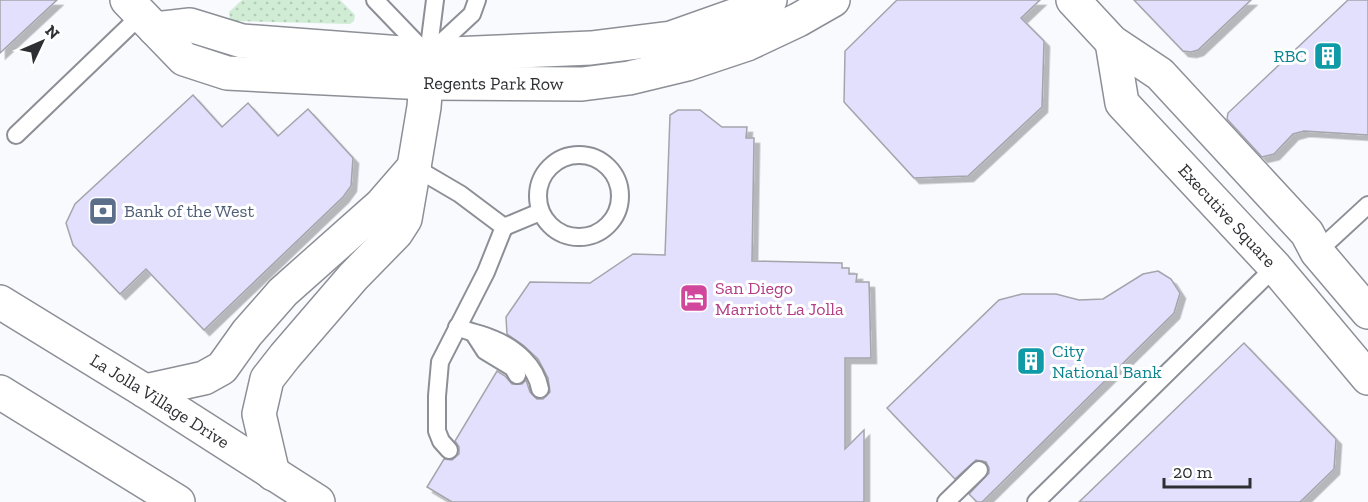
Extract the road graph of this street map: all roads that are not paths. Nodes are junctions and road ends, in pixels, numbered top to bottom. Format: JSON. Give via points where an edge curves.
{"nodes":[{"id":1,"x":375,"y":0,"type":"edge"},
{"id":2,"x":435,"y":0,"type":"edge"},
{"id":3,"x":477,"y":0,"type":"edge"},
{"id":4,"x":770,"y":0,"type":"edge"},
{"id":5,"x":832,"y":0,"type":"edge"},
{"id":6,"x":1073,"y":0,"type":"edge"},
{"id":7,"x":141,"y":14,"type":"edge"},
{"id":8,"x":1112,"y":42,"type":"junction"},
{"id":9,"x":427,"y":69,"type":"junction"},
{"id":10,"x":1197,"y":112,"type":"junction"},
{"id":11,"x":16,"y":135,"type":"dead end"},
{"id":12,"x":1162,"y":146,"type":"junction"},
{"id":13,"x":414,"y":167,"type":"junction"},
{"id":14,"x":1368,"y":205,"type":"edge"},
{"id":15,"x":540,"y":212,"type":"junction"},
{"id":16,"x":504,"y":227,"type":"junction"},
{"id":17,"x":1312,"y":242,"type":"junction"},
{"id":18,"x":1275,"y":267,"type":"junction"},
{"id":19,"x":0,"y":302,"type":"edge"},
{"id":20,"x":1368,"y":312,"type":"edge"},
{"id":21,"x":457,"y":327,"type":"junction"},
{"id":22,"x":474,"y":334,"type":"junction"},
{"id":23,"x":517,"y":375,"type":"dead end"},
{"id":24,"x":1368,"y":378,"type":"edge"},
{"id":25,"x":540,"y":389,"type":"dead end"},
{"id":26,"x":145,"y":391,"type":"junction"},
{"id":27,"x":0,"y":392,"type":"edge"},
{"id":28,"x":449,"y":450,"type":"dead end"},
{"id":29,"x":979,"y":470,"type":"dead end"},
{"id":30,"x":273,"y":474,"type":"junction"},
{"id":31,"x":178,"y":502,"type":"edge"},
{"id":32,"x":318,"y":502,"type":"edge"},
{"id":33,"x":946,"y":502,"type":"edge"},
{"id":34,"x":1036,"y":502,"type":"edge"}],
"edges":[{"from":1,"to":9,"type":"lane"},
{"from":2,"to":9,"type":"lane"},
{"from":3,"to":9,"type":"lane","via":[[472,14]]},
{"from":4,"to":9,"type":"street","name":"Regents Park Row","via":[[671,38]]},
{"from":5,"to":9,"type":"street","name":"Regents Park Row","via":[[747,44],[629,78],[582,84]]},
{"from":6,"to":8,"type":"street"},
{"from":7,"to":9,"type":"street","name":"Regents Park Row","via":[[242,41]]},
{"from":7,"to":11,"type":"lane"},
{"from":8,"to":10,"type":"street","via":[[1160,74]]},
{"from":8,"to":12,"type":"street","name":"Executive Square","via":[[1122,103]]},
{"from":9,"to":13,"type":"street"},
{"from":10,"to":12,"type":"street"},
{"from":10,"to":17,"type":"street"},
{"from":12,"to":18,"type":"street","name":"Executive Square"},
{"from":13,"to":16,"type":"lane","via":[[460,194]]},
{"from":13,"to":26,"type":"street","via":[[381,205],[283,292],[222,368],[204,378]]},
{"from":13,"to":30,"type":"street","via":[[405,219],[396,233],[353,277],[267,379],[259,414]]},
{"from":14,"to":17,"type":"lane"},
{"from":15,"to":15,"type":"lane","via":[[561,234],[589,237],[604,230],[614,218],[620,202],[619,188],[610,169],[599,160],[571,155],[557,160],[540,179]]},
{"from":15,"to":16,"type":"lane"},
{"from":16,"to":21,"type":"lane"},
{"from":17,"to":18,"type":"street"},
{"from":17,"to":20,"type":"street"},
{"from":18,"to":24,"type":"street","name":"Executive Square"},
{"from":18,"to":34,"type":"lane"},
{"from":19,"to":26,"type":"street","name":"La Jolla Village Drive"},
{"from":21,"to":22,"type":"lane"},
{"from":21,"to":28,"type":"lane","via":[[441,363],[437,396],[436,431]]},
{"from":22,"to":23,"type":"lane","via":[[485,351],[513,368]]},
{"from":22,"to":25,"type":"lane","via":[[494,339],[519,355],[537,377]]},
{"from":26,"to":30,"type":"street","name":"La Jolla Village Drive"},
{"from":27,"to":31,"type":"street"},
{"from":29,"to":33,"type":"lane"},
{"from":30,"to":32,"type":"street","name":"La Jolla Village Drive"}]}
